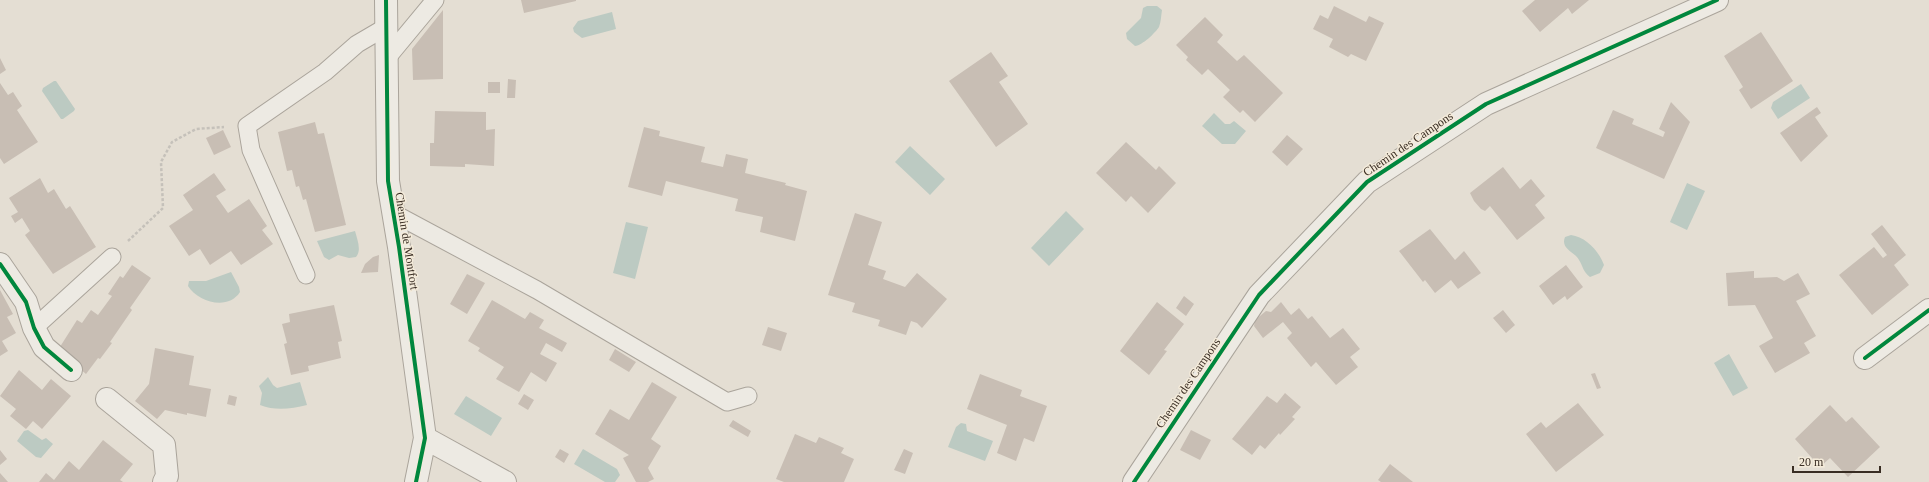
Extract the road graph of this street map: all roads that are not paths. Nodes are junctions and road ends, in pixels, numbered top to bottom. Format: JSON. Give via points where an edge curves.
{"nodes":[{"id":1,"x":386,"y":0,"type":"edge"},
{"id":2,"x":435,"y":0,"type":"edge"},
{"id":3,"x":1717,"y":0,"type":"edge"},
{"id":4,"x":386,"y":27,"type":"junction"},
{"id":5,"x":386,"y":58,"type":"junction"},
{"id":6,"x":393,"y":212,"type":"junction"},
{"id":7,"x":112,"y":257,"type":"road end"},
{"id":8,"x":0,"y":264,"type":"edge"},
{"id":9,"x":306,"y":275,"type":"dead end"},
{"id":10,"x":1929,"y":310,"type":"edge"},
{"id":11,"x":34,"y":328,"type":"junction"},
{"id":12,"x":1865,"y":358,"type":"dead end"},
{"id":13,"x":71,"y":370,"type":"dead end"},
{"id":14,"x":748,"y":396,"type":"dead end"},
{"id":15,"x":107,"y":399,"type":"dead end"},
{"id":16,"x":425,"y":438,"type":"junction"},
{"id":17,"x":164,"y":482,"type":"edge"},
{"id":18,"x":416,"y":482,"type":"edge"},
{"id":19,"x":505,"y":482,"type":"edge"},
{"id":20,"x":1134,"y":482,"type":"edge"}],
"edges":[{"from":1,"to":4,"type":"street","name":"Chemin de Montfort"},
{"from":2,"to":5,"type":"lane"},
{"from":3,"to":20,"type":"street","name":"Chemin des Campons","via":[[1486,104],[1367,182],[1259,295]]},
{"from":4,"to":5,"type":"street","name":"Chemin de Montfort"},
{"from":4,"to":9,"type":"lane","via":[[357,44],[325,72],[247,126],[252,150]]},
{"from":5,"to":6,"type":"street","name":"Chemin de Montfort","via":[[388,181]]},
{"from":6,"to":14,"type":"lane","via":[[538,290],[727,402]]},
{"from":6,"to":16,"type":"street","name":"Chemin de Montfort"},
{"from":7,"to":11,"type":"lane"},
{"from":8,"to":11,"type":"street","via":[[26,302]]},
{"from":10,"to":12,"type":"street"},
{"from":11,"to":13,"type":"street","via":[[44,347]]},
{"from":15,"to":17,"type":"street","via":[[164,445],[167,476]]},
{"from":16,"to":18,"type":"street","name":"Chemin de Montfort"},
{"from":16,"to":19,"type":"street"}]}
